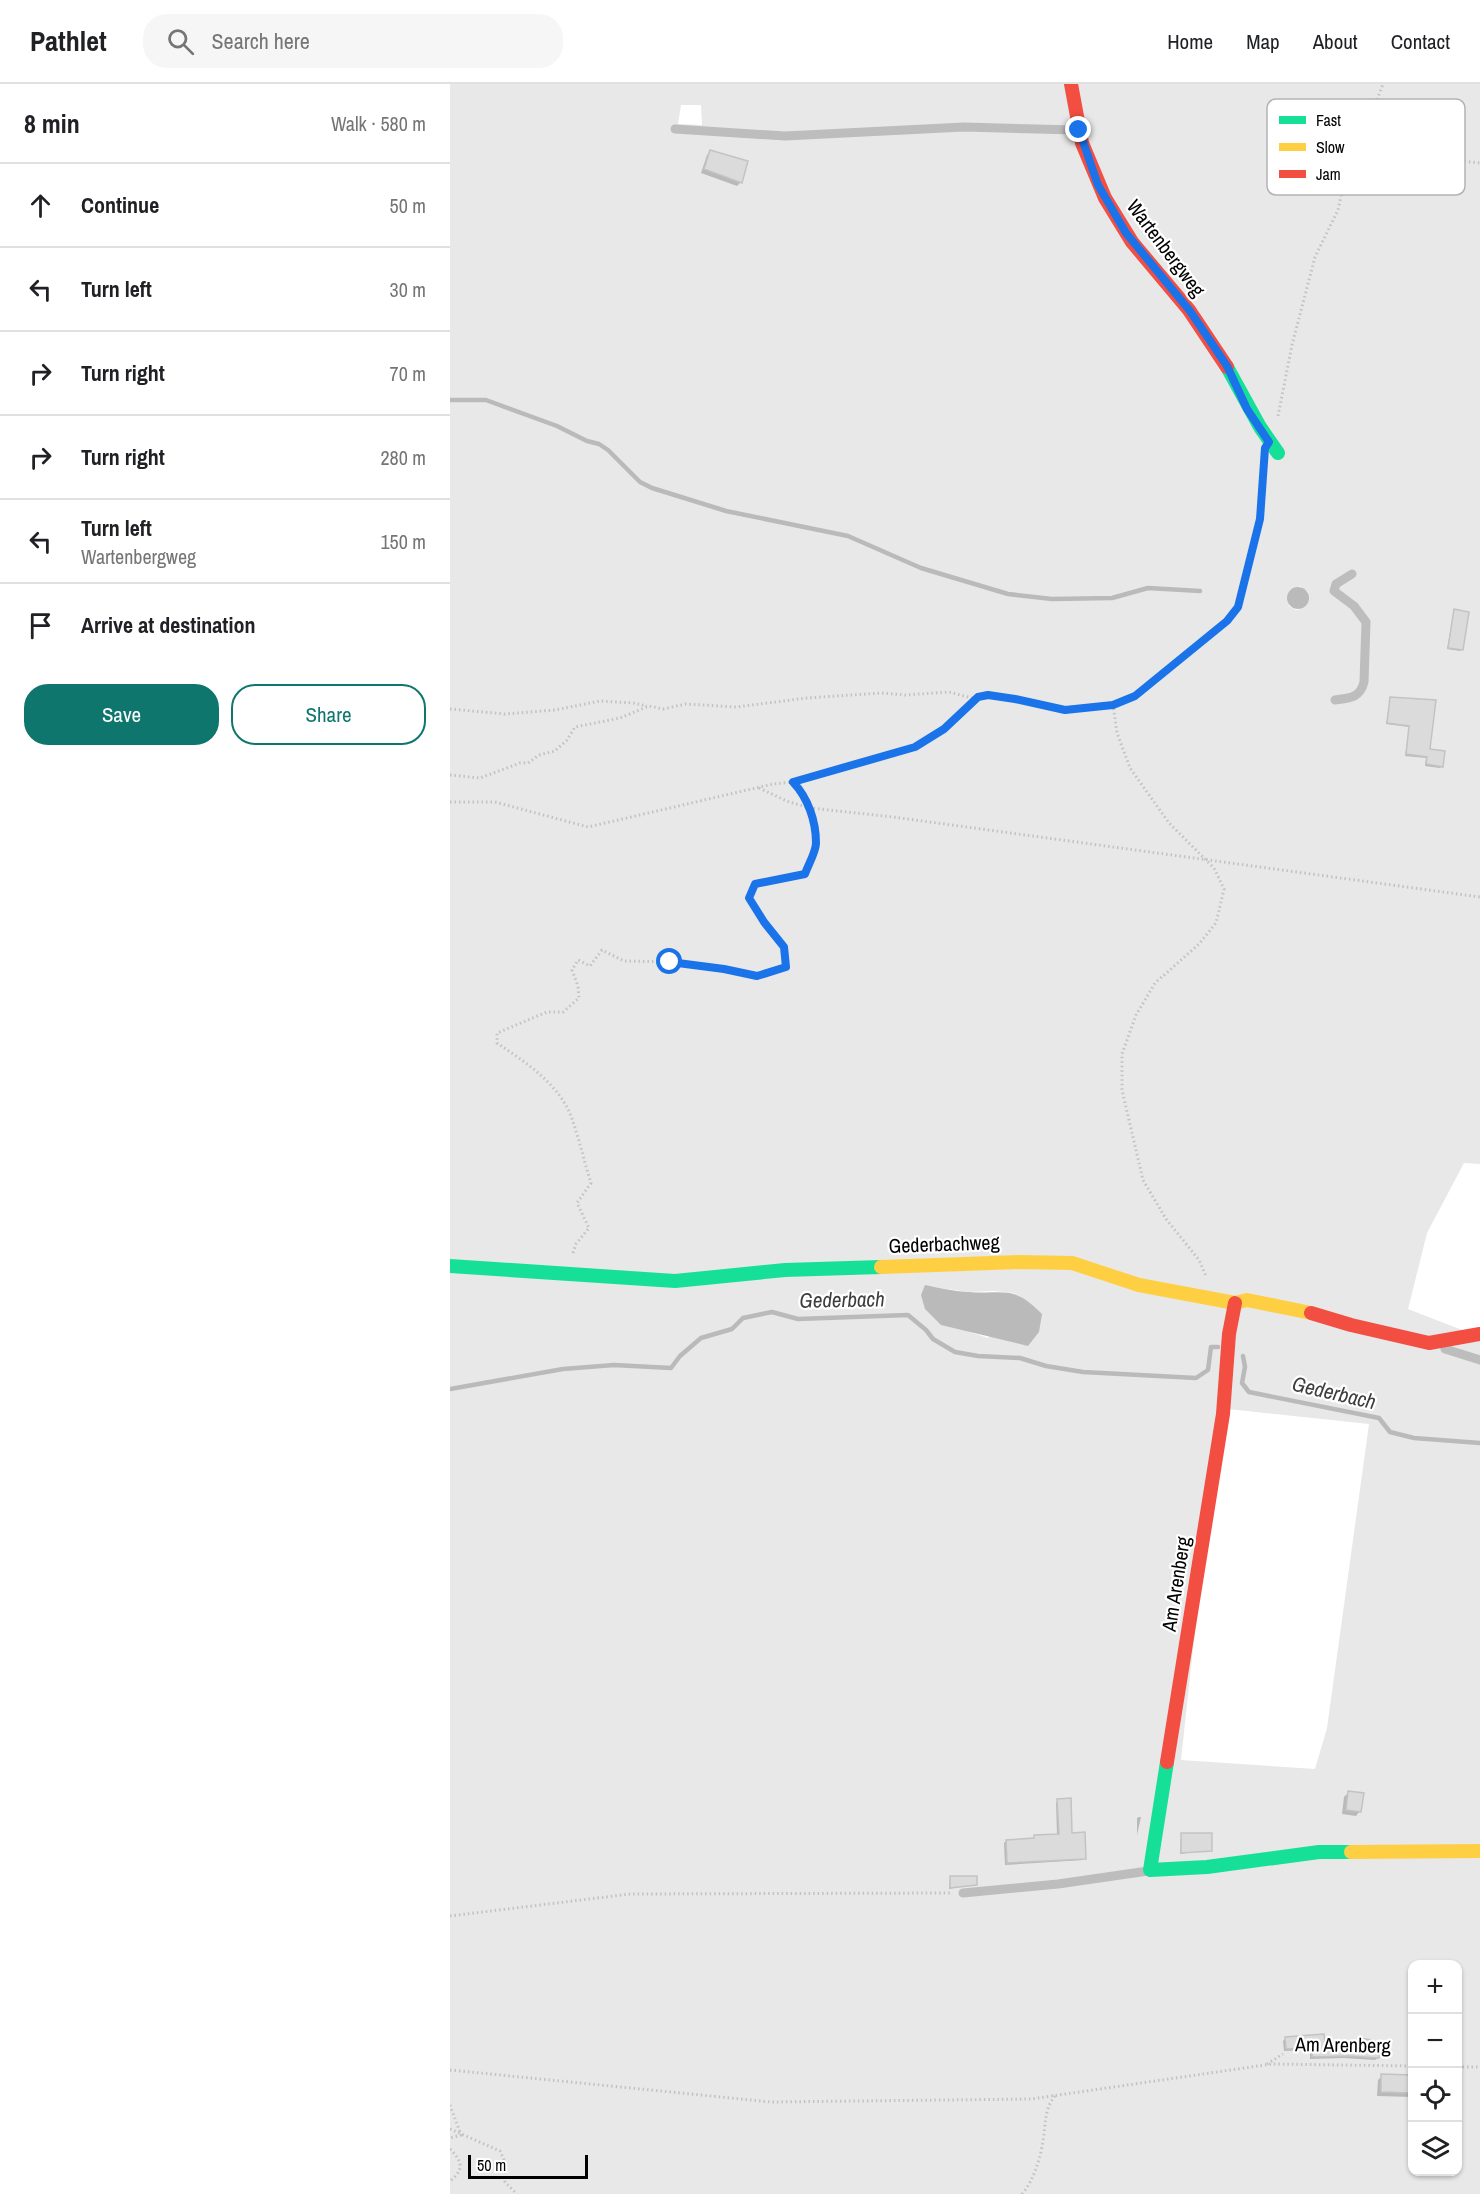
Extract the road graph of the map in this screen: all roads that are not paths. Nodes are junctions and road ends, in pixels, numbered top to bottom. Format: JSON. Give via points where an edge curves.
{"nodes":[{"id":1,"x":1071,"y":84,"type":"edge"},
{"id":2,"x":675,"y":129,"type":"dead end"},
{"id":3,"x":1079,"y":130,"type":"junction"},
{"id":4,"x":1273,"y":448,"type":"road end"},
{"id":5,"x":1352,"y":574,"type":"dead end"},
{"id":6,"x":1335,"y":700,"type":"dead end"},
{"id":7,"x":450,"y":1266,"type":"edge"},
{"id":8,"x":1235,"y":1303,"type":"junction"},
{"id":9,"x":1480,"y":1334,"type":"edge"},
{"id":10,"x":1429,"y":1343,"type":"junction"},
{"id":11,"x":1480,"y":1360,"type":"edge"},
{"id":12,"x":1480,"y":1851,"type":"edge"},
{"id":13,"x":1150,"y":1870,"type":"junction"},
{"id":14,"x":963,"y":1893,"type":"road end"}],
"edges":[{"from":1,"to":3,"type":"street","name":"Wartenbergweg"},
{"from":2,"to":3,"type":"lane","via":[[785,136],[964,127]]},
{"from":3,"to":4,"type":"street","name":"Wartenbergweg","via":[[1098,185],[1126,233],[1190,311],[1227,366],[1247,409]]},
{"from":5,"to":6,"type":"lane","via":[[1336,584],[1334,591],[1354,606],[1366,622],[1364,682],[1356,696]]},
{"from":7,"to":8,"type":"street","name":"Gederbachweg","via":[[675,1281],[786,1270],[1072,1263],[1139,1285]]},
{"from":8,"to":10,"type":"street","name":"Gederbachweg","via":[[1247,1300],[1301,1310]]},
{"from":8,"to":13,"type":"street","name":"Am Arenberg","via":[[1223,1414]]},
{"from":9,"to":10,"type":"street","name":"Gederbachweg"},
{"from":10,"to":11,"type":"lane","name":"Gederbachweg"},
{"from":12,"to":13,"type":"street","via":[[1319,1852],[1207,1867]]},
{"from":13,"to":14,"type":"lane"}]}
